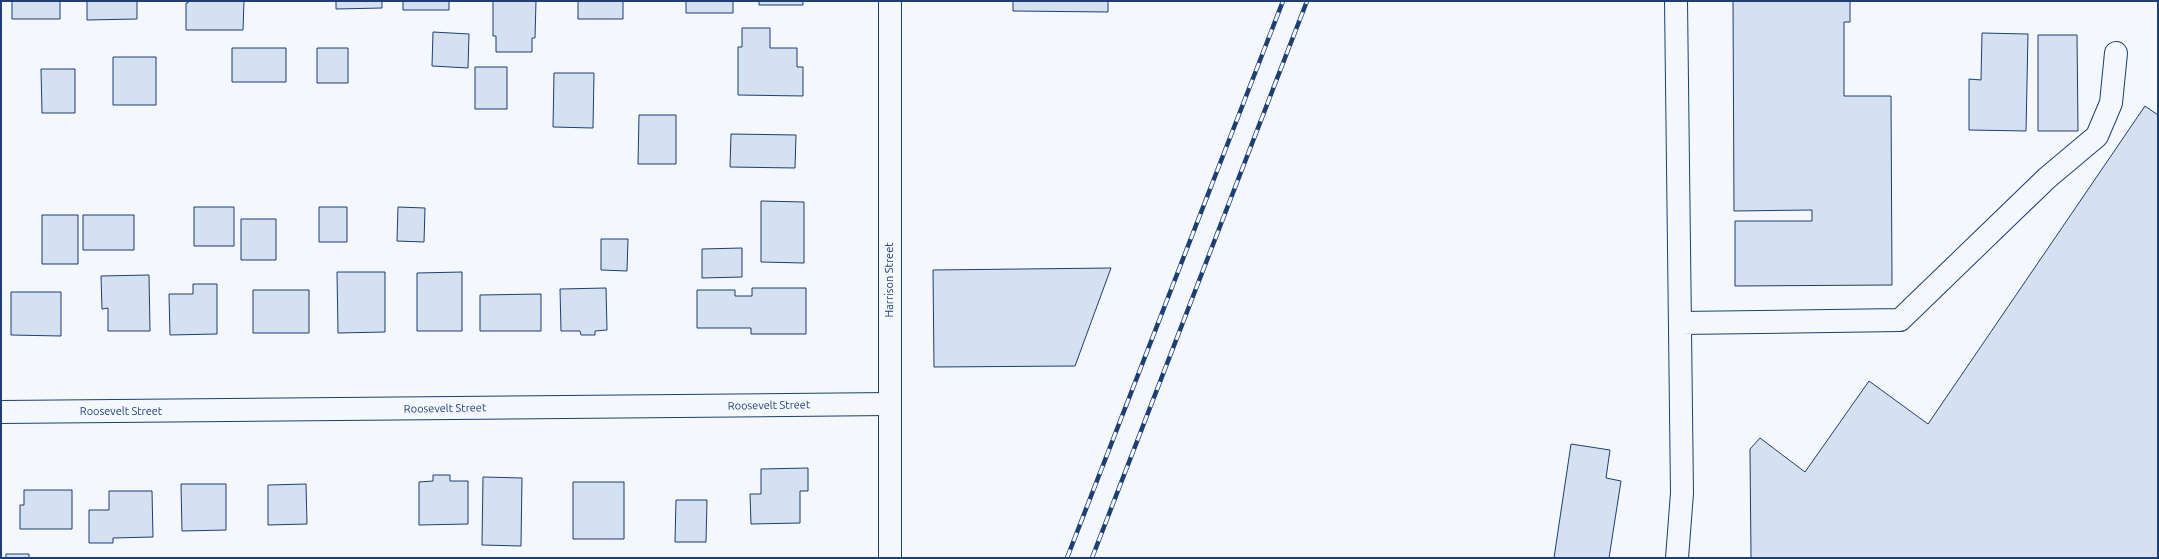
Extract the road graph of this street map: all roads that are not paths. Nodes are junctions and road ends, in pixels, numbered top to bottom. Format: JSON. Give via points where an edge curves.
{"nodes":[{"id":1,"x":890,"y":1,"type":"edge"},
{"id":2,"x":1676,"y":1,"type":"edge"},
{"id":3,"x":2116,"y":53,"type":"dead end"},
{"id":4,"x":1680,"y":323,"type":"junction"},
{"id":5,"x":889,"y":404,"type":"junction"},
{"id":6,"x":1,"y":412,"type":"edge"},
{"id":7,"x":890,"y":558,"type":"edge"},
{"id":8,"x":1678,"y":558,"type":"edge"}],
"edges":[{"from":1,"to":5,"type":"street","name":"Harrison Street"},
{"from":2,"to":4,"type":"street"},
{"from":3,"to":4,"type":"street","via":[[2111,103],[2096,136],[2047,178],[1900,320]]},
{"from":4,"to":8,"type":"street","via":[[1682,494]]},
{"from":5,"to":6,"type":"street","name":"Roosevelt Street"},
{"from":5,"to":7,"type":"street","name":"Harrison Street"}]}
